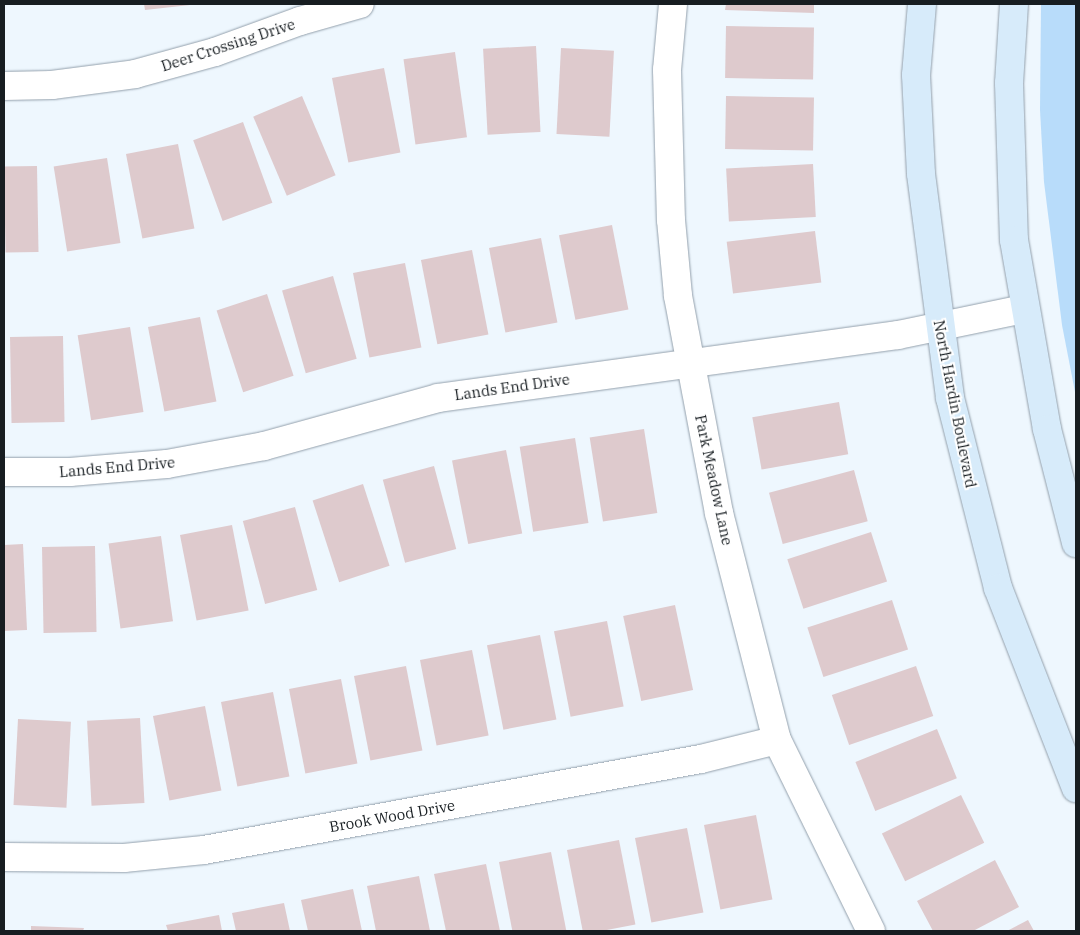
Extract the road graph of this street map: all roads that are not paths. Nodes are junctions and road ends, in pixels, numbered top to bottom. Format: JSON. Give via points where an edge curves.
{"nodes":[{"id":1,"x":360,"y":4,"type":"edge"},
{"id":2,"x":673,"y":4,"type":"edge"},
{"id":3,"x":922,"y":4,"type":"edge"},
{"id":4,"x":1014,"y":4,"type":"edge"},
{"id":5,"x":298,"y":12,"type":"edge"},
{"id":6,"x":4,"y":86,"type":"edge"},
{"id":7,"x":1024,"y":309,"type":"junction"},
{"id":8,"x":938,"y":327,"type":"junction"},
{"id":9,"x":693,"y":362,"type":"junction"},
{"id":10,"x":4,"y":472,"type":"edge"},
{"id":11,"x":1076,"y":544,"type":"edge"},
{"id":12,"x":777,"y":740,"type":"junction"},
{"id":13,"x":1076,"y":788,"type":"edge"},
{"id":14,"x":4,"y":857,"type":"edge"},
{"id":15,"x":871,"y":931,"type":"edge"}],
"edges":[{"from":1,"to":5,"type":"street","name":"Deer Crossing Drive"},
{"from":2,"to":9,"type":"street","name":"Park Meadow Lane","via":[[667,70],[671,220],[678,296]]},
{"from":3,"to":8,"type":"main road","name":"North Hardin Boulevard","via":[[916,75],[920,174]]},
{"from":4,"to":7,"type":"main road","via":[[1009,83],[1014,220]]},
{"from":5,"to":6,"type":"street","name":"Deer Crossing Drive","via":[[215,52],[135,74],[52,85]]},
{"from":7,"to":8,"type":"street","name":"Lands End Drive"},
{"from":7,"to":11,"type":"main road","via":[[1047,429]]},
{"from":8,"to":9,"type":"street","name":"Lands End Drive"},
{"from":8,"to":13,"type":"main road","name":"North Hardin Boulevard","via":[[970,488],[998,588]]},
{"from":9,"to":10,"type":"street","name":"Lands End Drive","via":[[438,398],[264,446],[196,460],[118,469]]},
{"from":9,"to":12,"type":"street","name":"Park Meadow Lane","via":[[703,438],[719,513]]},
{"from":12,"to":14,"type":"street","name":"Brook Wood Drive","via":[[701,759],[204,850],[124,858]]},
{"from":12,"to":15,"type":"street","name":"Park Meadow Lane"}]}
